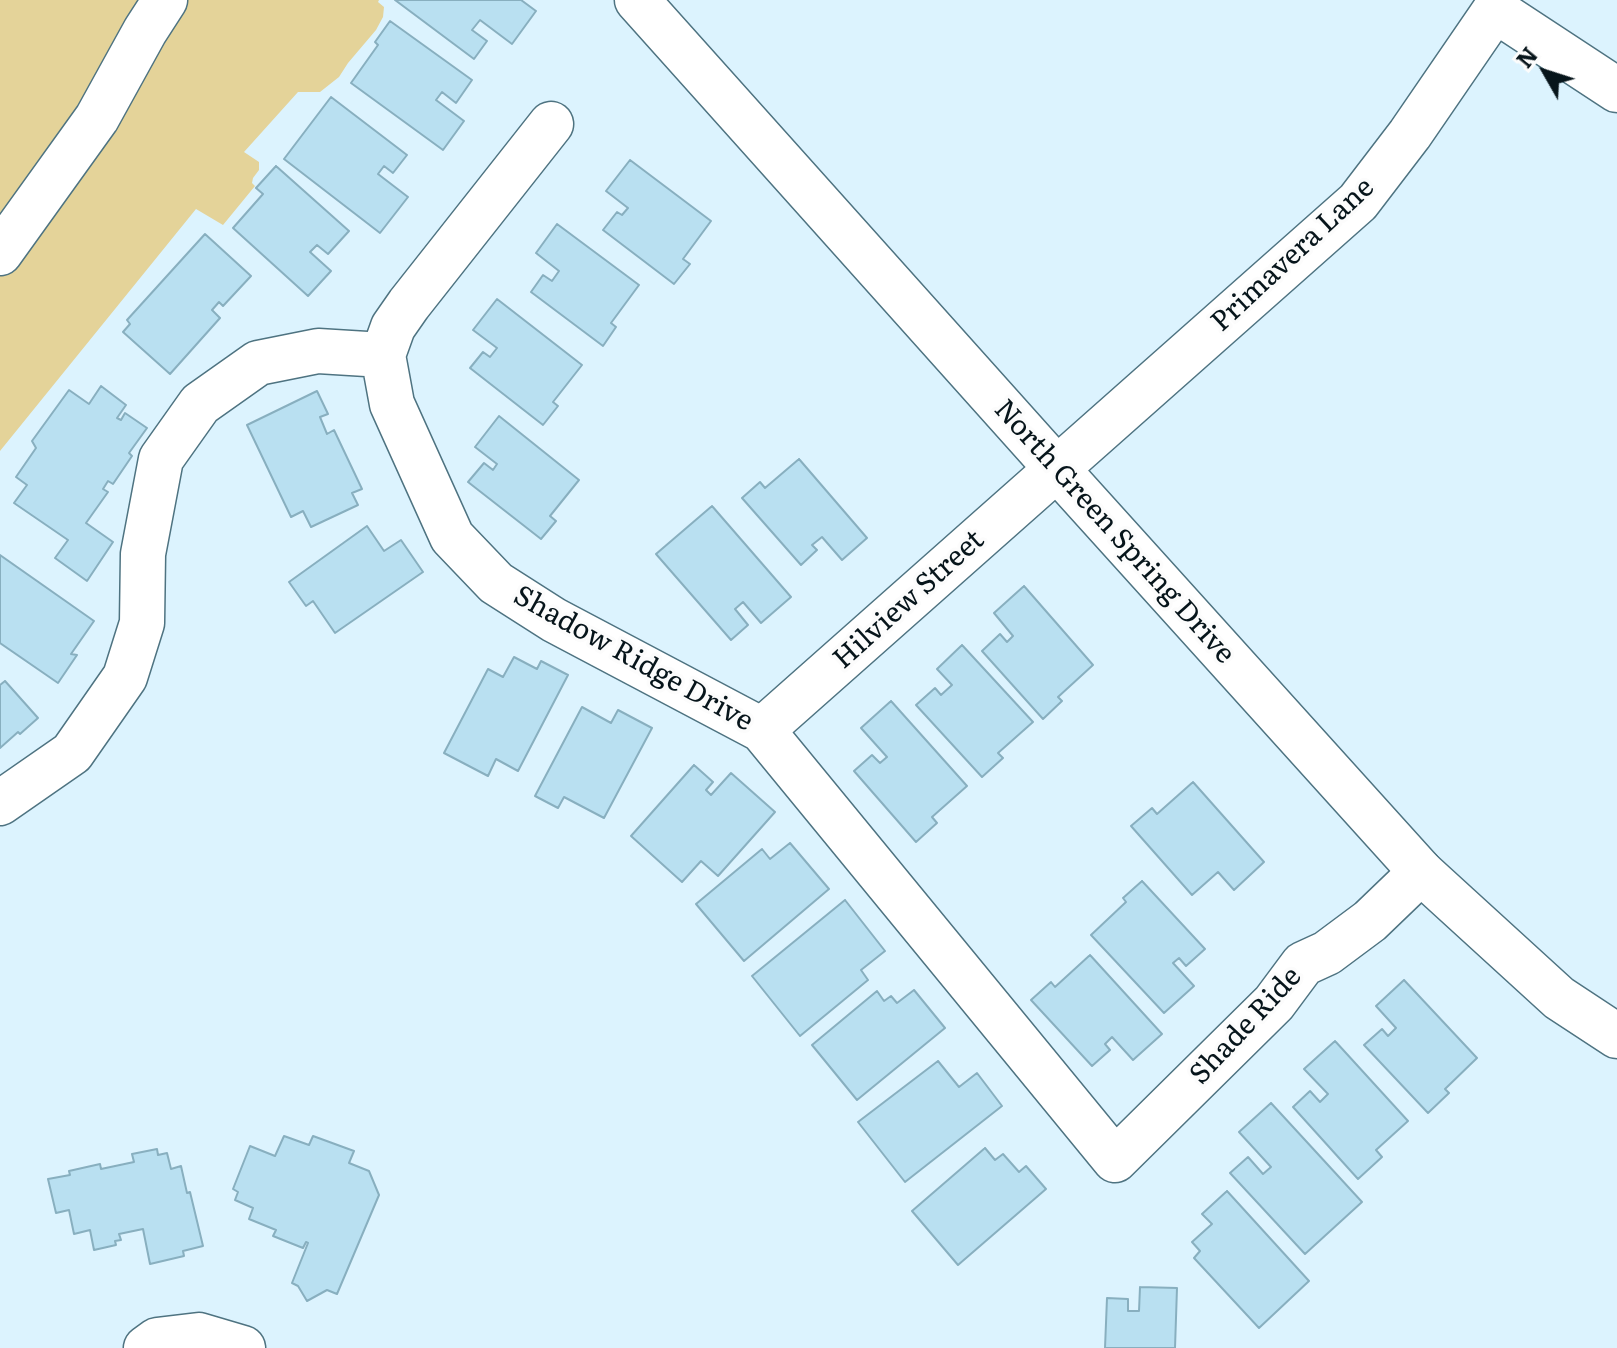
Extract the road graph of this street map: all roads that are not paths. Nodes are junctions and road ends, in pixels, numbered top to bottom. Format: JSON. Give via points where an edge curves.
{"nodes":[{"id":1,"x":165,"y":0,"type":"edge"},
{"id":2,"x":637,"y":0,"type":"edge"},
{"id":3,"x":1617,"y":90,"type":"edge"},
{"id":4,"x":551,"y":124,"type":"dead end"},
{"id":5,"x":0,"y":253,"type":"edge"},
{"id":6,"x":383,"y":355,"type":"junction"},
{"id":7,"x":1057,"y":469,"type":"junction"},
{"id":8,"x":762,"y":730,"type":"junction"},
{"id":9,"x":0,"y":803,"type":"edge"},
{"id":10,"x":1421,"y":872,"type":"junction"},
{"id":11,"x":1617,"y":1036,"type":"edge"},
{"id":12,"x":1115,"y":1160,"type":"joint"},
{"id":13,"x":146,"y":1348,"type":"edge"},
{"id":14,"x":243,"y":1348,"type":"edge"}],
"edges":[{"from":1,"to":5,"type":"street","via":[[97,118]]},
{"from":2,"to":7,"type":"street","name":"North Green Spring Drive"},
{"from":3,"to":7,"type":"street","name":"Primavera Lane","via":[[1495,10],[1358,202]]},
{"from":4,"to":6,"type":"street","via":[[409,304]]},
{"from":6,"to":8,"type":"street","name":"Shadow Ridge Drive","via":[[392,404],[452,537],[496,583],[554,620]]},
{"from":6,"to":9,"type":"street","via":[[318,351],[258,363],[200,404],[161,459],[143,554],[142,623],[125,677],[72,753]]},
{"from":7,"to":8,"type":"street","name":"Hilview Street"},
{"from":7,"to":10,"type":"street","name":"North Green Spring Drive"},
{"from":8,"to":12,"type":"street","name":"Shadow Ridge Drive"},
{"from":10,"to":11,"type":"street","name":"North Green Spring Drive","via":[[1559,998]]},
{"from":10,"to":12,"type":"street","name":"Shade Ride","via":[[1370,921],[1303,964],[1274,1003]]},
{"from":13,"to":14,"type":"street","via":[[157,1340],[199,1335]]}]}
